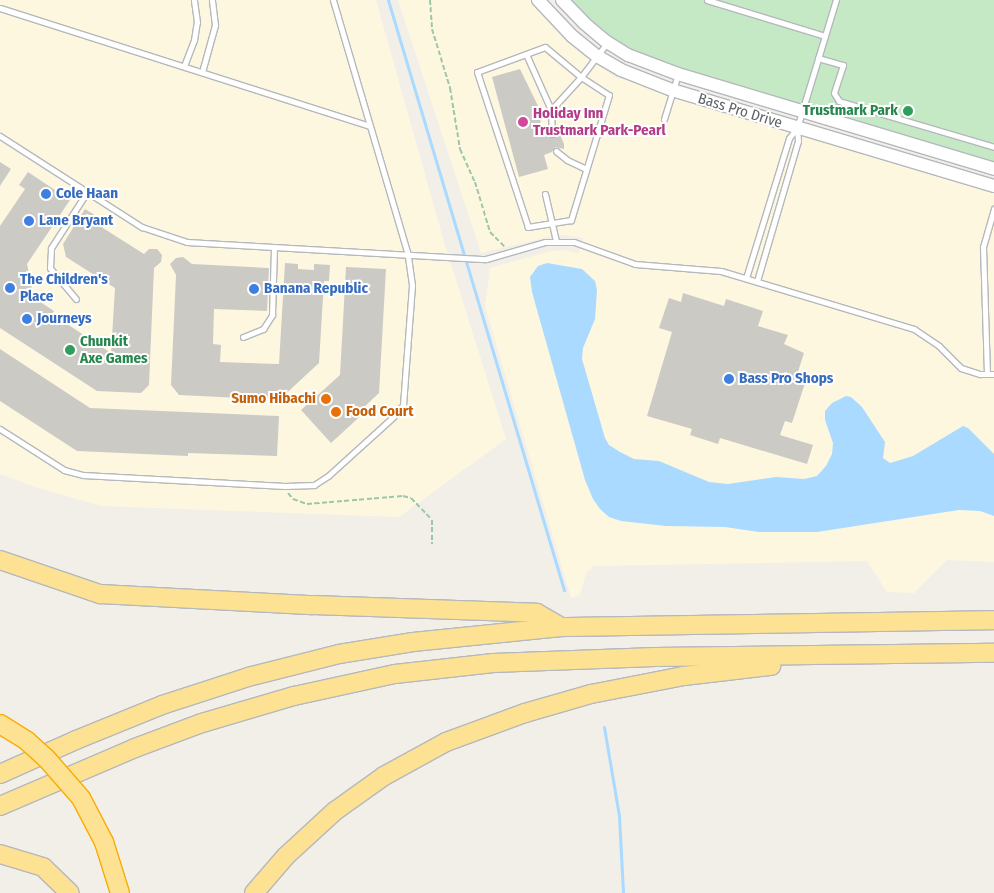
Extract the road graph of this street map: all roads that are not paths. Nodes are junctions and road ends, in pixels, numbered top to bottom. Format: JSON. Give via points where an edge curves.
{"nodes":[{"id":1,"x":194,"y":0,"type":"edge"},
{"id":2,"x":212,"y":0,"type":"edge"},
{"id":3,"x":333,"y":0,"type":"edge"},
{"id":4,"x":538,"y":0,"type":"edge"},
{"id":5,"x":562,"y":0,"type":"edge"},
{"id":6,"x":707,"y":0,"type":"edge"},
{"id":7,"x":836,"y":0,"type":"edge"},
{"id":8,"x":0,"y":8,"type":"edge"},
{"id":9,"x":825,"y":36,"type":"junction"},
{"id":10,"x":607,"y":42,"type":"junction"},
{"id":11,"x":526,"y":54,"type":"junction"},
{"id":12,"x":597,"y":56,"type":"junction"},
{"id":13,"x":818,"y":58,"type":"junction"},
{"id":14,"x":184,"y":66,"type":"junction"},
{"id":15,"x":202,"y":72,"type":"junction"},
{"id":16,"x":678,"y":74,"type":"junction"},
{"id":17,"x":581,"y":78,"type":"junction"},
{"id":18,"x":672,"y":90,"type":"junction"},
{"id":19,"x":551,"y":110,"type":"junction"},
{"id":20,"x":802,"y":111,"type":"junction"},
{"id":21,"x":664,"y":119,"type":"dead end"},
{"id":22,"x":369,"y":126,"type":"junction"},
{"id":23,"x":797,"y":128,"type":"junction"},
{"id":24,"x":552,"y":134,"type":"dead end"},
{"id":25,"x":0,"y":136,"type":"edge"},
{"id":26,"x":994,"y":147,"type":"edge"},
{"id":27,"x":556,"y":151,"type":"dead end"},
{"id":28,"x":994,"y":168,"type":"edge"},
{"id":29,"x":586,"y":169,"type":"junction"},
{"id":30,"x":994,"y":186,"type":"edge"},
{"id":31,"x":87,"y":192,"type":"junction"},
{"id":32,"x":545,"y":194,"type":"dead end"},
{"id":33,"x":994,"y":209,"type":"edge"},
{"id":34,"x":552,"y":223,"type":"junction"},
{"id":35,"x":556,"y":241,"type":"junction"},
{"id":36,"x":274,"y":248,"type":"junction"},
{"id":37,"x":408,"y":255,"type":"junction"},
{"id":38,"x":746,"y":278,"type":"junction"},
{"id":39,"x":758,"y":281,"type":"junction"},
{"id":40,"x":76,"y":299,"type":"dead end"},
{"id":41,"x":243,"y":337,"type":"dead end"},
{"id":42,"x":987,"y":374,"type":"junction"},
{"id":43,"x":994,"y":374,"type":"edge"},
{"id":44,"x":0,"y":429,"type":"edge"},
{"id":45,"x":0,"y":560,"type":"edge"},
{"id":46,"x":994,"y":620,"type":"edge"},
{"id":47,"x":561,"y":627,"type":"junction"},
{"id":48,"x":994,"y":653,"type":"edge"},
{"id":49,"x":851,"y":655,"type":"junction"},
{"id":50,"x":0,"y":724,"type":"edge"},
{"id":51,"x":0,"y":774,"type":"edge"},
{"id":52,"x":0,"y":806,"type":"edge"},
{"id":53,"x":0,"y":854,"type":"edge"},
{"id":54,"x":70,"y":893,"type":"edge"},
{"id":55,"x":120,"y":893,"type":"edge"},
{"id":56,"x":254,"y":893,"type":"edge"}],
"edges":[{"from":1,"to":14,"type":"lane","via":[[197,22]]},
{"from":2,"to":15,"type":"lane","via":[[215,25]]},
{"from":3,"to":22,"type":"lane"},
{"from":4,"to":12,"type":"street","name":"Bass Pro Drive","via":[[572,36]]},
{"from":5,"to":10,"type":"street","name":"Bass Pro Drive"},
{"from":6,"to":9,"type":"lane"},
{"from":7,"to":9,"type":"lane"},
{"from":8,"to":14,"type":"lane"},
{"from":9,"to":13,"type":"lane"},
{"from":10,"to":12,"type":"lane"},
{"from":10,"to":16,"type":"street","name":"Bass Pro Drive","via":[[628,55]]},
{"from":11,"to":17,"type":"lane","via":[[546,47]]},
{"from":11,"to":19,"type":"lane"},
{"from":11,"to":34,"type":"lane","via":[[477,72],[528,227]]},
{"from":12,"to":17,"type":"lane"},
{"from":12,"to":18,"type":"street","name":"Bass Pro Drive","via":[[620,70]]},
{"from":13,"to":20,"type":"lane"},
{"from":13,"to":26,"type":"lane","via":[[842,65],[834,93],[839,101]]},
{"from":14,"to":15,"type":"lane"},
{"from":15,"to":22,"type":"lane"},
{"from":16,"to":18,"type":"lane"},
{"from":16,"to":20,"type":"street","name":"Bass Pro Drive"},
{"from":17,"to":19,"type":"lane"},
{"from":17,"to":29,"type":"lane","via":[[609,95]]},
{"from":18,"to":21,"type":"lane"},
{"from":18,"to":23,"type":"street","name":"Bass Pro Drive"},
{"from":19,"to":24,"type":"lane"},
{"from":20,"to":23,"type":"lane"},
{"from":20,"to":28,"type":"street","name":"Bass Pro Drive"},
{"from":22,"to":37,"type":"lane"},
{"from":23,"to":30,"type":"street","name":"Bass Pro Drive"},
{"from":23,"to":38,"type":"lane","via":[[788,138]]},
{"from":23,"to":39,"type":"lane","via":[[798,141]]},
{"from":25,"to":31,"type":"lane"},
{"from":27,"to":29,"type":"lane"},
{"from":29,"to":34,"type":"lane","via":[[571,220]]},
{"from":31,"to":36,"type":"lane","via":[[142,227],[168,238],[204,244]]},
{"from":31,"to":40,"type":"lane","via":[[51,248],[50,268]]},
{"from":32,"to":34,"type":"lane"},
{"from":33,"to":42,"type":"lane","via":[[983,247]]},
{"from":34,"to":35,"type":"lane"},
{"from":35,"to":37,"type":"lane","via":[[486,259]]},
{"from":35,"to":38,"type":"lane","via":[[589,246],[635,264],[722,271]]},
{"from":36,"to":37,"type":"lane"},
{"from":36,"to":41,"type":"lane","via":[[272,315],[263,329]]},
{"from":37,"to":44,"type":"lane","via":[[412,285],[403,405],[328,476],[314,485],[83,475],[64,470]]},
{"from":38,"to":39,"type":"lane"},
{"from":39,"to":42,"type":"lane","via":[[914,329],[939,346],[960,368]]},
{"from":42,"to":43,"type":"lane"},
{"from":45,"to":47,"type":"highway","via":[[100,594],[537,613]]},
{"from":46,"to":47,"type":"highway"},
{"from":47,"to":51,"type":"highway","via":[[412,642],[339,654],[248,677],[162,705]]},
{"from":48,"to":49,"type":"highway"},
{"from":49,"to":52,"type":"highway","via":[[493,663],[395,674],[294,696],[202,723]]},
{"from":49,"to":56,"type":"highway","via":[[642,683],[558,703],[473,731],[410,760],[344,804],[291,851]]},
{"from":50,"to":55,"type":"highway","bridge":true,"via":[[46,758],[81,798],[104,842]]},
{"from":53,"to":54,"type":"highway","via":[[43,867]]}]}
